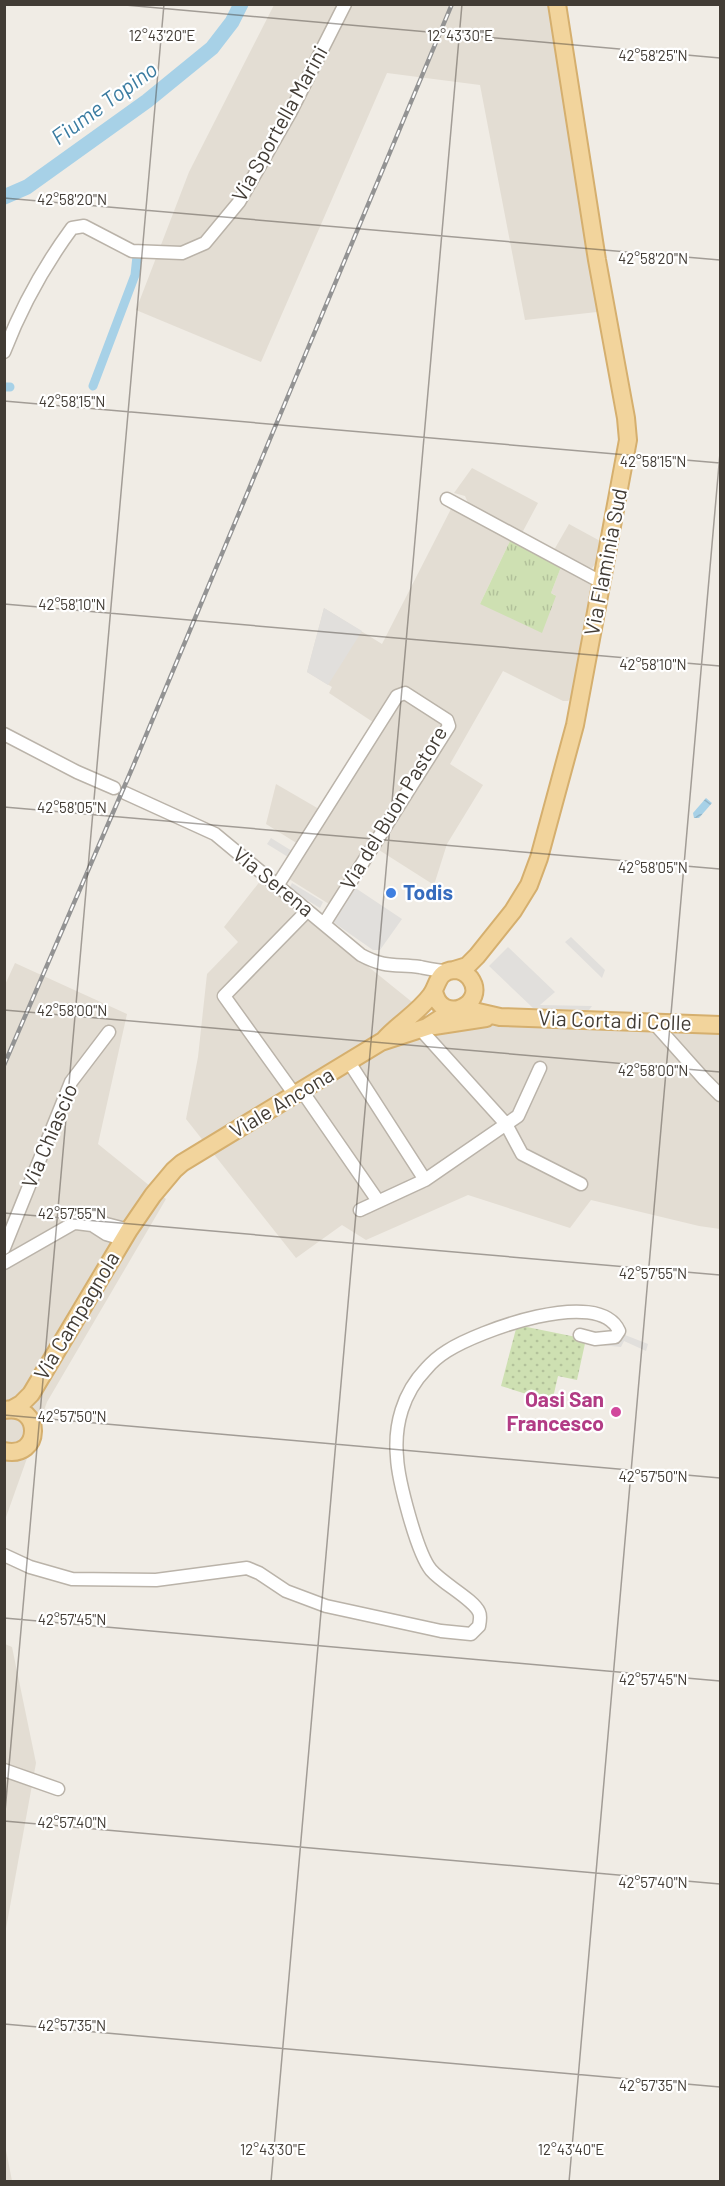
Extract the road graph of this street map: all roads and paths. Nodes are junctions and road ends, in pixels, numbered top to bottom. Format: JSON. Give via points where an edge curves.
{"nodes":[{"id":1,"x":345,"y":4,"type":"edge"},
{"id":2,"x":557,"y":4,"type":"edge"},
{"id":3,"x":4,"y":352,"type":"edge"},
{"id":4,"x":447,"y":499,"type":"dead end"},
{"id":5,"x":601,"y":582,"type":"junction"},
{"id":6,"x":4,"y":734,"type":"edge"},
{"id":7,"x":277,"y":886,"type":"junction"},
{"id":8,"x":307,"y":911,"type":"junction"},
{"id":9,"x":324,"y":924,"type":"junction"},
{"id":10,"x":477,"y":957,"type":"junction"},
{"id":11,"x":418,"y":967,"type":"junction"},
{"id":12,"x":451,"y":971,"type":"junction"},
{"id":13,"x":472,"y":987,"type":"junction"},
{"id":14,"x":435,"y":988,"type":"junction"},
{"id":15,"x":457,"y":1009,"type":"junction"},
{"id":16,"x":505,"y":1017,"type":"junction"},
{"id":17,"x":654,"y":1023,"type":"junction"},
{"id":18,"x":720,"y":1025,"type":"edge"},
{"id":19,"x":416,"y":1027,"type":"junction"},
{"id":20,"x":109,"y":1032,"type":"dead end"},
{"id":21,"x":349,"y":1062,"type":"junction"},
{"id":22,"x":540,"y":1068,"type":"dead end"},
{"id":23,"x":299,"y":1093,"type":"junction"},
{"id":24,"x":720,"y":1095,"type":"edge"},
{"id":25,"x":506,"y":1124,"type":"junction"},
{"id":26,"x":182,"y":1163,"type":"joint"},
{"id":27,"x":425,"y":1180,"type":"junction"},
{"id":28,"x":581,"y":1184,"type":"dead end"},
{"id":29,"x":378,"y":1202,"type":"junction"},
{"id":30,"x":360,"y":1210,"type":"dead end"},
{"id":31,"x":76,"y":1222,"type":"junction"},
{"id":32,"x":102,"y":1232,"type":"junction"},
{"id":33,"x":126,"y":1234,"type":"junction"},
{"id":34,"x":4,"y":1248,"type":"edge"},
{"id":35,"x":4,"y":1263,"type":"edge"},
{"id":36,"x":109,"y":1263,"type":"junction"},
{"id":37,"x":580,"y":1335,"type":"dead end"},
{"id":38,"x":14,"y":1411,"type":"edge"},
{"id":39,"x":7,"y":1454,"type":"edge"},
{"id":40,"x":4,"y":1555,"type":"edge"},
{"id":41,"x":4,"y":1770,"type":"edge"},
{"id":42,"x":58,"y":1789,"type":"dead end"}],
"edges":[{"from":1,"to":3,"type":"street","name":"Via Sportella Marini","via":[[240,202],[205,243],[182,253],[132,251],[84,226],[72,228],[16,322]]},
{"from":2,"to":5,"type":"main road","name":"Via Flaminia Sud","via":[[628,440]]},
{"from":4,"to":5,"type":"street"},
{"from":5,"to":10,"type":"main road","name":"Via Flaminia Sud","via":[[575,724],[539,858],[520,900]]},
{"from":6,"to":7,"type":"street","name":"Via Serena","via":[[77,772],[215,834]]},
{"from":7,"to":8,"type":"street","name":"Via Serena"},
{"from":7,"to":9,"type":"street","name":"Via del Buon Pastore","via":[[397,696],[405,693],[447,720],[449,726]]},
{"from":8,"to":9,"type":"street","name":"Via Serena"},
{"from":8,"to":23,"type":"street","via":[[224,996]]},
{"from":9,"to":11,"type":"street","name":"Via Serena","via":[[375,963]]},
{"from":10,"to":12,"type":"main road","name":"Via Flaminia Sud","via":[[467,966]]},
{"from":10,"to":13,"type":"main road","name":"Via Flaminia Sud"},
{"from":11,"to":12,"type":"street","name":"Via Serena"},
{"from":11,"to":14,"type":"street","via":[[430,975]]},
{"from":12,"to":13,"type":"main road","via":[[467,975]]},
{"from":12,"to":14,"type":"main road","name":"Via Flaminia Sud","via":[[440,976]]},
{"from":13,"to":15,"type":"main road","name":"Via Flaminia Sud","via":[[467,1005]]},
{"from":13,"to":16,"type":"main road","name":"Via Corta di Colle","via":[[484,1005]]},
{"from":14,"to":15,"type":"main road","via":[[438,1002],[447,1009]]},
{"from":14,"to":19,"type":"main road","name":"Viale Ancona"},
{"from":15,"to":16,"type":"main road","name":"Via Corta di Colle"},
{"from":15,"to":19,"type":"main road","name":"Viale Ancona"},
{"from":16,"to":17,"type":"main road","name":"Via Corta di Colle"},
{"from":16,"to":19,"type":"main road","name":"Viale Ancona"},
{"from":17,"to":18,"type":"main road","name":"Via Corta di Colle"},
{"from":17,"to":24,"type":"street"},
{"from":19,"to":21,"type":"main road","name":"Viale Ancona"},
{"from":19,"to":25,"type":"street"},
{"from":20,"to":34,"type":"street","name":"Via Chiascio","via":[[71,1082]]},
{"from":21,"to":23,"type":"main road","name":"Viale Ancona"},
{"from":21,"to":27,"type":"street"},
{"from":22,"to":25,"type":"street","via":[[518,1116]]},
{"from":23,"to":26,"type":"main road","name":"Viale Ancona"},
{"from":23,"to":29,"type":"street"},
{"from":25,"to":27,"type":"street"},
{"from":25,"to":28,"type":"street","via":[[522,1154]]},
{"from":26,"to":33,"type":"main road","name":"Via Campagnola"},
{"from":27,"to":29,"type":"street"},
{"from":29,"to":30,"type":"street"},
{"from":31,"to":32,"type":"street","name":"Via Campagnola"},
{"from":31,"to":33,"type":"street","name":"Via Campagnola","via":[[88,1215]]},
{"from":31,"to":35,"type":"street"},
{"from":32,"to":33,"type":"street","name":"Via Campagnola"},
{"from":32,"to":36,"type":"street","via":[[108,1242]]},
{"from":33,"to":36,"type":"main road","name":"Via Campagnola"},
{"from":36,"to":38,"type":"main road","name":"Via Campagnola","via":[[31,1394]]},
{"from":37,"to":40,"type":"street","via":[[606,1339],[615,1337],[619,1331],[615,1322],[594,1313],[531,1316],[448,1350],[424,1371],[405,1399],[397,1427],[397,1461],[415,1532],[431,1570],[479,1612],[479,1626],[471,1634],[326,1606],[286,1591],[247,1568],[156,1580],[82,1580],[30,1567]]},
{"from":38,"to":39,"type":"main road","name":"Via Campagnola","via":[[33,1428],[31,1442],[20,1451]]},
{"from":41,"to":42,"type":"street"}]}
